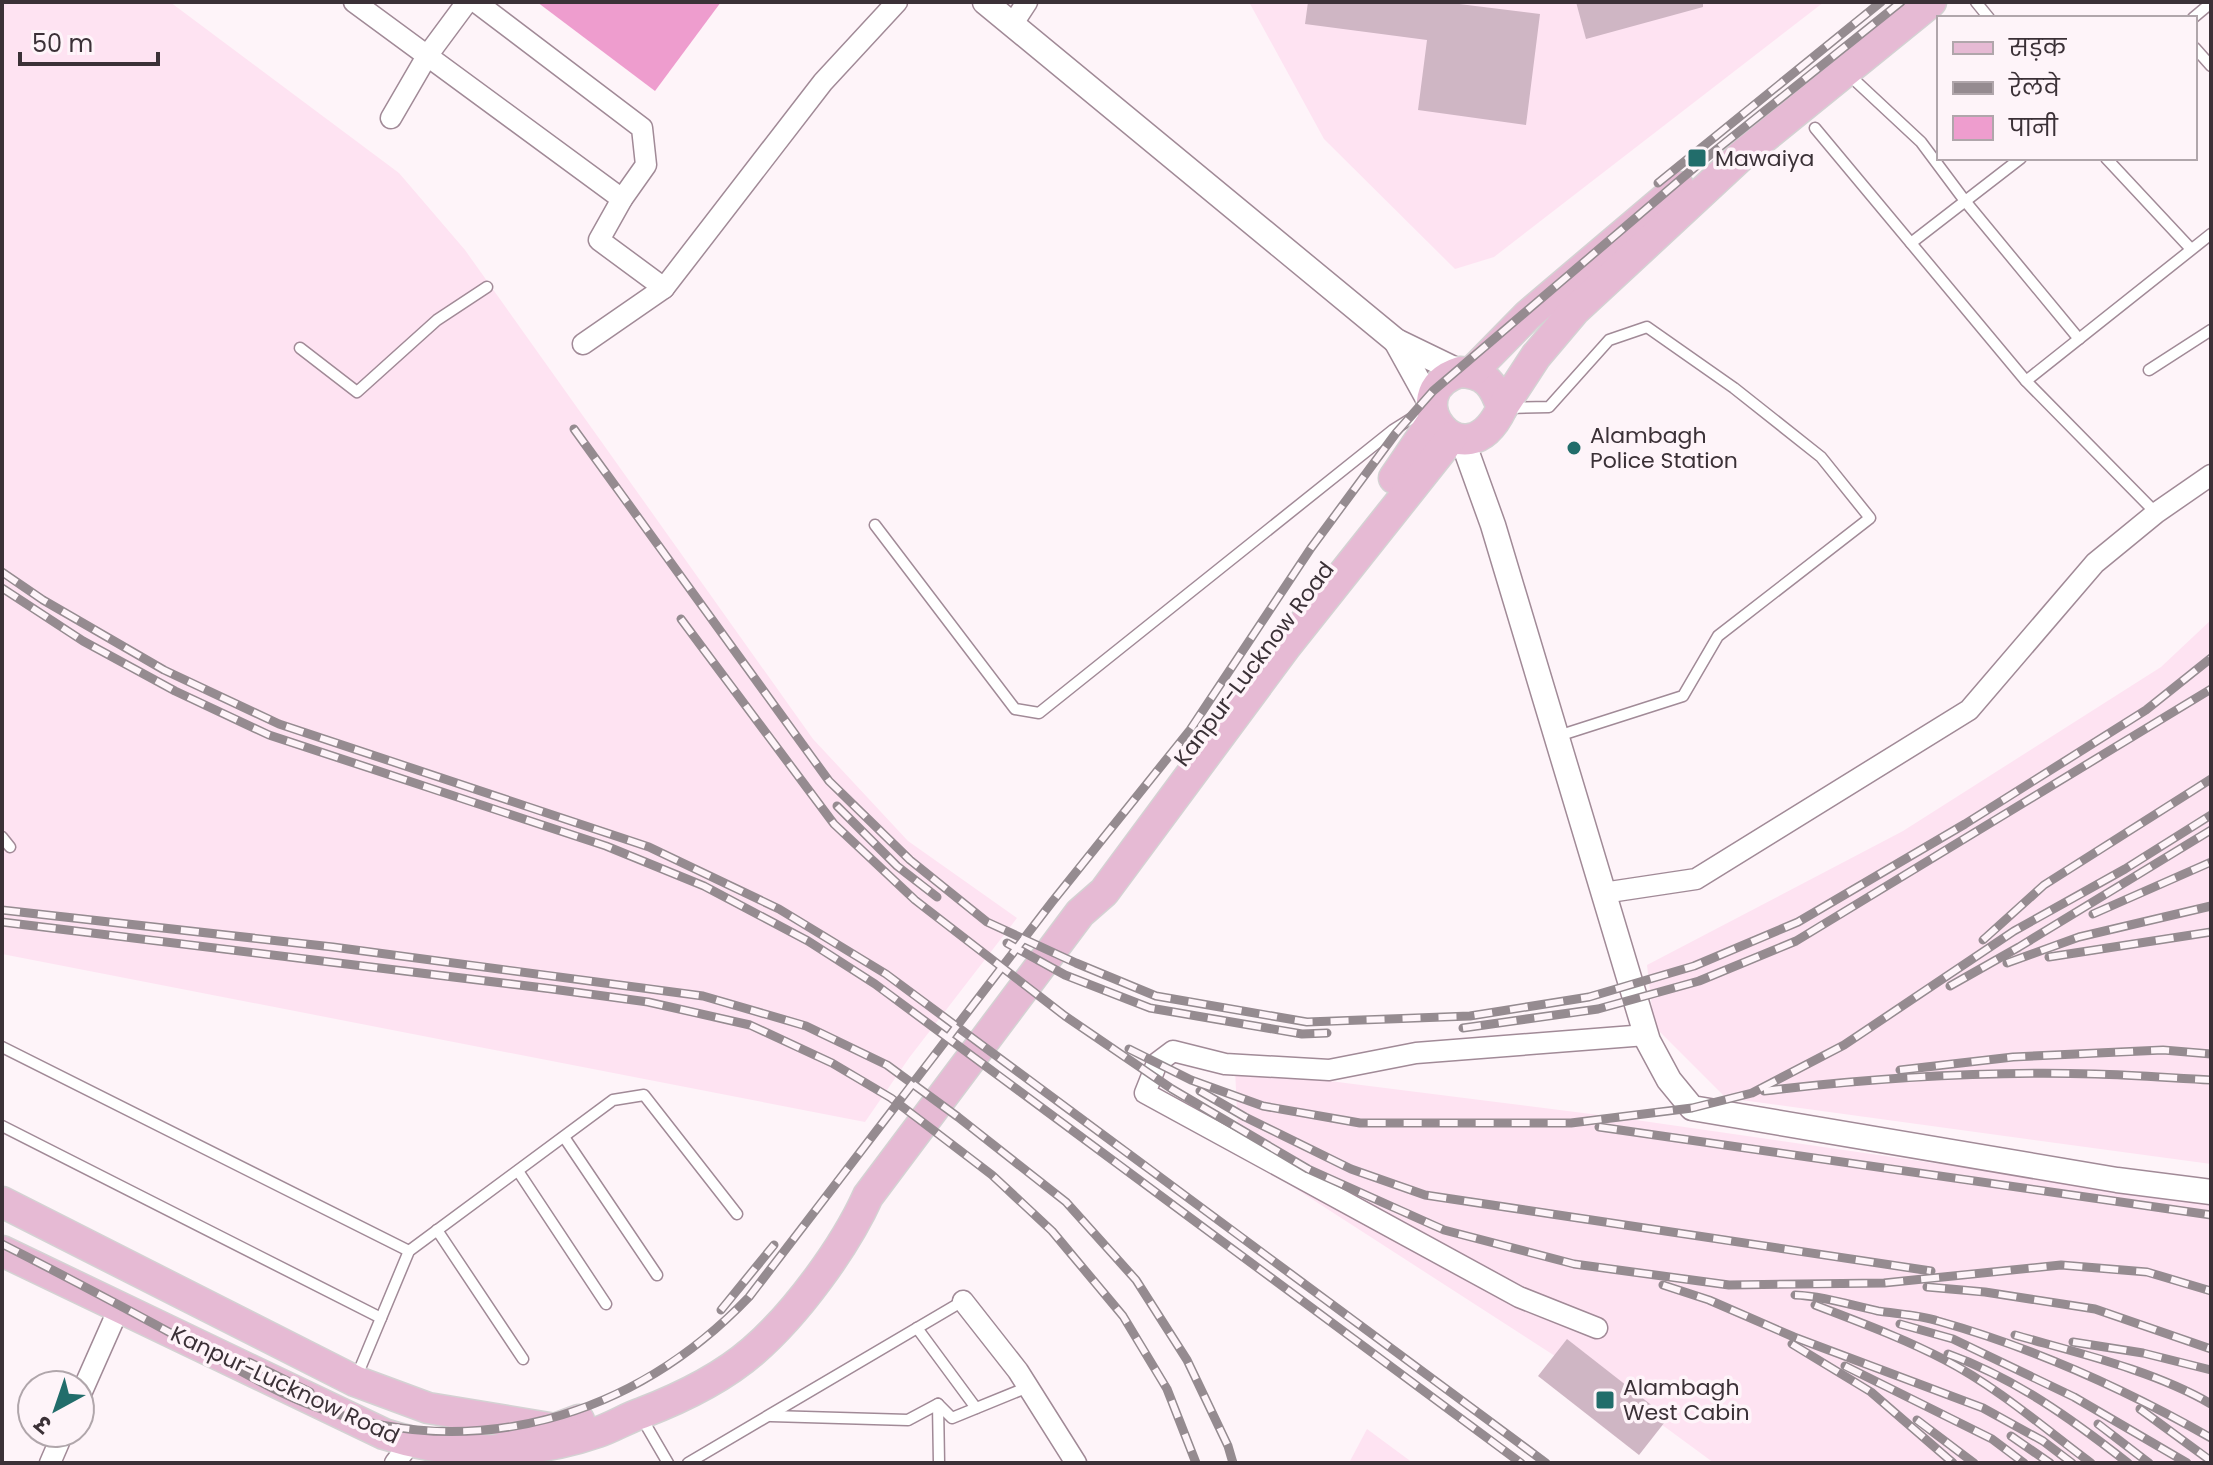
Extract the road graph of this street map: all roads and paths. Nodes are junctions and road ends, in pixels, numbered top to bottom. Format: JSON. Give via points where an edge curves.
{"nodes":[{"id":1,"x":354,"y":2,"type":"edge"},
{"id":2,"x":467,"y":2,"type":"edge"},
{"id":3,"x":476,"y":2,"type":"edge"},
{"id":4,"x":897,"y":2,"type":"edge"},
{"id":5,"x":985,"y":2,"type":"edge"},
{"id":6,"x":1027,"y":2,"type":"edge"},
{"id":7,"x":1903,"y":2,"type":"edge"},
{"id":8,"x":1931,"y":2,"type":"edge"},
{"id":9,"x":2211,"y":3,"type":"edge"},
{"id":10,"x":2195,"y":16,"type":"edge"},
{"id":11,"x":1012,"y":25,"type":"junction"},
{"id":12,"x":2197,"y":50,"type":"edge"},
{"id":13,"x":427,"y":56,"type":"junction"},
{"id":14,"x":2211,"y":66,"type":"edge"},
{"id":15,"x":1845,"y":72,"type":"junction"},
{"id":16,"x":391,"y":118,"type":"dead end"},
{"id":17,"x":1815,"y":128,"type":"dead end"},
{"id":18,"x":2018,"y":160,"type":"edge"},
{"id":19,"x":2108,"y":160,"type":"edge"},
{"id":20,"x":622,"y":199,"type":"junction"},
{"id":21,"x":1965,"y":201,"type":"junction"},
{"id":22,"x":2211,"y":234,"type":"edge"},
{"id":23,"x":1911,"y":243,"type":"junction"},
{"id":24,"x":2191,"y":249,"type":"junction"},
{"id":25,"x":487,"y":287,"type":"dead end"},
{"id":26,"x":664,"y":288,"type":"junction"},
{"id":27,"x":2211,"y":330,"type":"edge"},
{"id":28,"x":2079,"y":339,"type":"junction"},
{"id":29,"x":1396,"y":341,"type":"junction"},
{"id":30,"x":583,"y":344,"type":"dead end"},
{"id":31,"x":300,"y":348,"type":"dead end"},
{"id":32,"x":2149,"y":370,"type":"dead end"},
{"id":33,"x":1466,"y":372,"type":"junction"},
{"id":34,"x":2026,"y":381,"type":"junction"},
{"id":35,"x":1502,"y":408,"type":"junction"},
{"id":36,"x":1453,"y":427,"type":"junction"},
{"id":37,"x":2211,"y":475,"type":"edge"},
{"id":38,"x":2156,"y":513,"type":"junction"},
{"id":39,"x":875,"y":525,"type":"dead end"},
{"id":40,"x":1555,"y":737,"type":"junction"},
{"id":41,"x":2,"y":837,"type":"edge"},
{"id":42,"x":10,"y":847,"type":"dead end"},
{"id":43,"x":1603,"y":893,"type":"junction"},
{"id":44,"x":1646,"y":1035,"type":"junction"},
{"id":45,"x":2,"y":1047,"type":"edge"},
{"id":46,"x":2,"y":1126,"type":"edge"},
{"id":47,"x":564,"y":1137,"type":"junction"},
{"id":48,"x":518,"y":1171,"type":"junction"},
{"id":49,"x":2211,"y":1192,"type":"edge"},
{"id":50,"x":868,"y":1196,"type":"junction"},
{"id":51,"x":2,"y":1202,"type":"edge"},
{"id":52,"x":737,"y":1214,"type":"dead end"},
{"id":53,"x":437,"y":1230,"type":"junction"},
{"id":54,"x":2,"y":1251,"type":"edge"},
{"id":55,"x":409,"y":1251,"type":"junction"},
{"id":56,"x":657,"y":1275,"type":"dead end"},
{"id":57,"x":963,"y":1301,"type":"joint"},
{"id":58,"x":606,"y":1304,"type":"dead end"},
{"id":59,"x":119,"y":1308,"type":"junction"},
{"id":60,"x":381,"y":1318,"type":"junction"},
{"id":61,"x":917,"y":1328,"type":"junction"},
{"id":62,"x":1597,"y":1328,"type":"dead end"},
{"id":63,"x":523,"y":1359,"type":"dead end"},
{"id":64,"x":92,"y":1369,"type":"edge"},
{"id":65,"x":355,"y":1381,"type":"junction"},
{"id":66,"x":1028,"y":1387,"type":"junction"},
{"id":67,"x":938,"y":1404,"type":"junction"},
{"id":68,"x":976,"y":1408,"type":"junction"},
{"id":69,"x":451,"y":1411,"type":"junction"},
{"id":70,"x":639,"y":1414,"type":"junction"},
{"id":71,"x":769,"y":1416,"type":"junction"},
{"id":72,"x":403,"y":1453,"type":"edge"},
{"id":73,"x":456,"y":1456,"type":"edge"},
{"id":74,"x":668,"y":1463,"type":"edge"},
{"id":75,"x":688,"y":1463,"type":"edge"},
{"id":76,"x":939,"y":1463,"type":"edge"},
{"id":77,"x":1076,"y":1463,"type":"edge"}],
"edges":[{"from":1,"to":13,"type":"street"},
{"from":2,"to":13,"type":"street"},
{"from":3,"to":20,"type":"street","via":[[642,128],[646,165]]},
{"from":4,"to":26,"type":"street","via":[[823,82]]},
{"from":5,"to":11,"type":"street"},
{"from":6,"to":11,"type":"street"},
{"from":7,"to":33,"type":"main road","name":"Kanpur-Lucknow Road","via":[[1609,245]]},
{"from":8,"to":15,"type":"main road","name":"Kanpur-Lucknow Road"},
{"from":9,"to":10,"type":"lane"},
{"from":11,"to":29,"type":"street"},
{"from":12,"to":14,"type":"lane"},
{"from":13,"to":16,"type":"street"},
{"from":13,"to":20,"type":"street"},
{"from":15,"to":21,"type":"lane","via":[[1921,142]]},
{"from":15,"to":35,"type":"main road","name":"Kanpur-Lucknow Road","via":[[1741,156],[1574,311]]},
{"from":17,"to":23,"type":"lane"},
{"from":18,"to":21,"type":"lane"},
{"from":19,"to":24,"type":"lane"},
{"from":20,"to":26,"type":"street","via":[[599,240]]},
{"from":21,"to":23,"type":"lane"},
{"from":21,"to":28,"type":"lane"},
{"from":22,"to":24,"type":"lane"},
{"from":23,"to":34,"type":"lane"},
{"from":24,"to":28,"type":"lane"},
{"from":25,"to":31,"type":"lane","via":[[437,320],[357,392]]},
{"from":26,"to":30,"type":"street"},
{"from":27,"to":32,"type":"lane"},
{"from":28,"to":34,"type":"lane"},
{"from":29,"to":33,"type":"street"},
{"from":29,"to":36,"type":"street"},
{"from":33,"to":35,"type":"main road","via":[[1492,385]]},
{"from":33,"to":36,"type":"main road","name":"Kanpur-Lucknow Road","via":[[1437,387]]},
{"from":34,"to":38,"type":"lane"},
{"from":35,"to":36,"type":"main road","name":"Kanpur-Lucknow Road","via":[[1495,424]]},
{"from":35,"to":40,"type":"lane","via":[[1549,407],[1609,340],[1647,327],[1821,457],[1870,518],[1718,636],[1683,696]]},
{"from":36,"to":39,"type":"lane","via":[[1393,430],[1039,713],[1015,709]]},
{"from":36,"to":40,"type":"street","via":[[1493,525]]},
{"from":36,"to":50,"type":"main road","name":"Kanpur-Lucknow Road","via":[[1416,449],[1092,879],[1080,913]]},
{"from":37,"to":38,"type":"street"},
{"from":38,"to":43,"type":"street","via":[[2095,563],[1969,710],[1696,879]]},
{"from":40,"to":43,"type":"street"},
{"from":41,"to":42,"type":"lane"},
{"from":43,"to":44,"type":"street"},
{"from":44,"to":49,"type":"street","via":[[1669,1080],[1692,1108]]},
{"from":44,"to":62,"type":"street","via":[[1416,1053],[1329,1070],[1225,1064],[1173,1051],[1157,1063],[1145,1093],[1519,1297]]},
{"from":45,"to":55,"type":"lane"},
{"from":46,"to":60,"type":"lane"},
{"from":47,"to":48,"type":"lane"},
{"from":47,"to":52,"type":"lane","via":[[613,1100],[644,1095]]},
{"from":47,"to":56,"type":"lane"},
{"from":48,"to":53,"type":"lane"},
{"from":48,"to":58,"type":"lane"},
{"from":50,"to":69,"type":"main road","name":"Kanpur-Lucknow Road","via":[[843,1214],[746,1334],[704,1363],[631,1400],[555,1429]]},
{"from":50,"to":70,"type":"main road","name":"Kanpur-Lucknow Road","via":[[854,1227],[788,1316],[753,1352],[714,1379]]},
{"from":51,"to":65,"type":"main road","name":"Kanpur-Lucknow Road"},
{"from":53,"to":55,"type":"lane"},
{"from":53,"to":63,"type":"lane"},
{"from":54,"to":59,"type":"main road","name":"Kanpur-Lucknow Road"},
{"from":55,"to":60,"type":"lane"},
{"from":57,"to":61,"type":"lane"},
{"from":57,"to":66,"type":"street"},
{"from":59,"to":64,"type":"street"},
{"from":59,"to":72,"type":"main road","name":"Kanpur-Lucknow Road","via":[[384,1434]]},
{"from":60,"to":65,"type":"lane"},
{"from":61,"to":68,"type":"lane"},
{"from":61,"to":71,"type":"lane"},
{"from":65,"to":69,"type":"main road","name":"Kanpur-Lucknow Road"},
{"from":66,"to":68,"type":"lane"},
{"from":66,"to":77,"type":"street"},
{"from":67,"to":68,"type":"lane","via":[[952,1418]]},
{"from":67,"to":71,"type":"lane","via":[[908,1420]]},
{"from":67,"to":76,"type":"lane"},
{"from":69,"to":73,"type":"street"},
{"from":70,"to":73,"type":"main road","name":"Kanpur-Lucknow Road","via":[[543,1447]]},
{"from":70,"to":74,"type":"lane"},
{"from":71,"to":75,"type":"lane"},
{"from":72,"to":73,"type":"main road","name":"Kanpur-Lucknow Road"}]}
